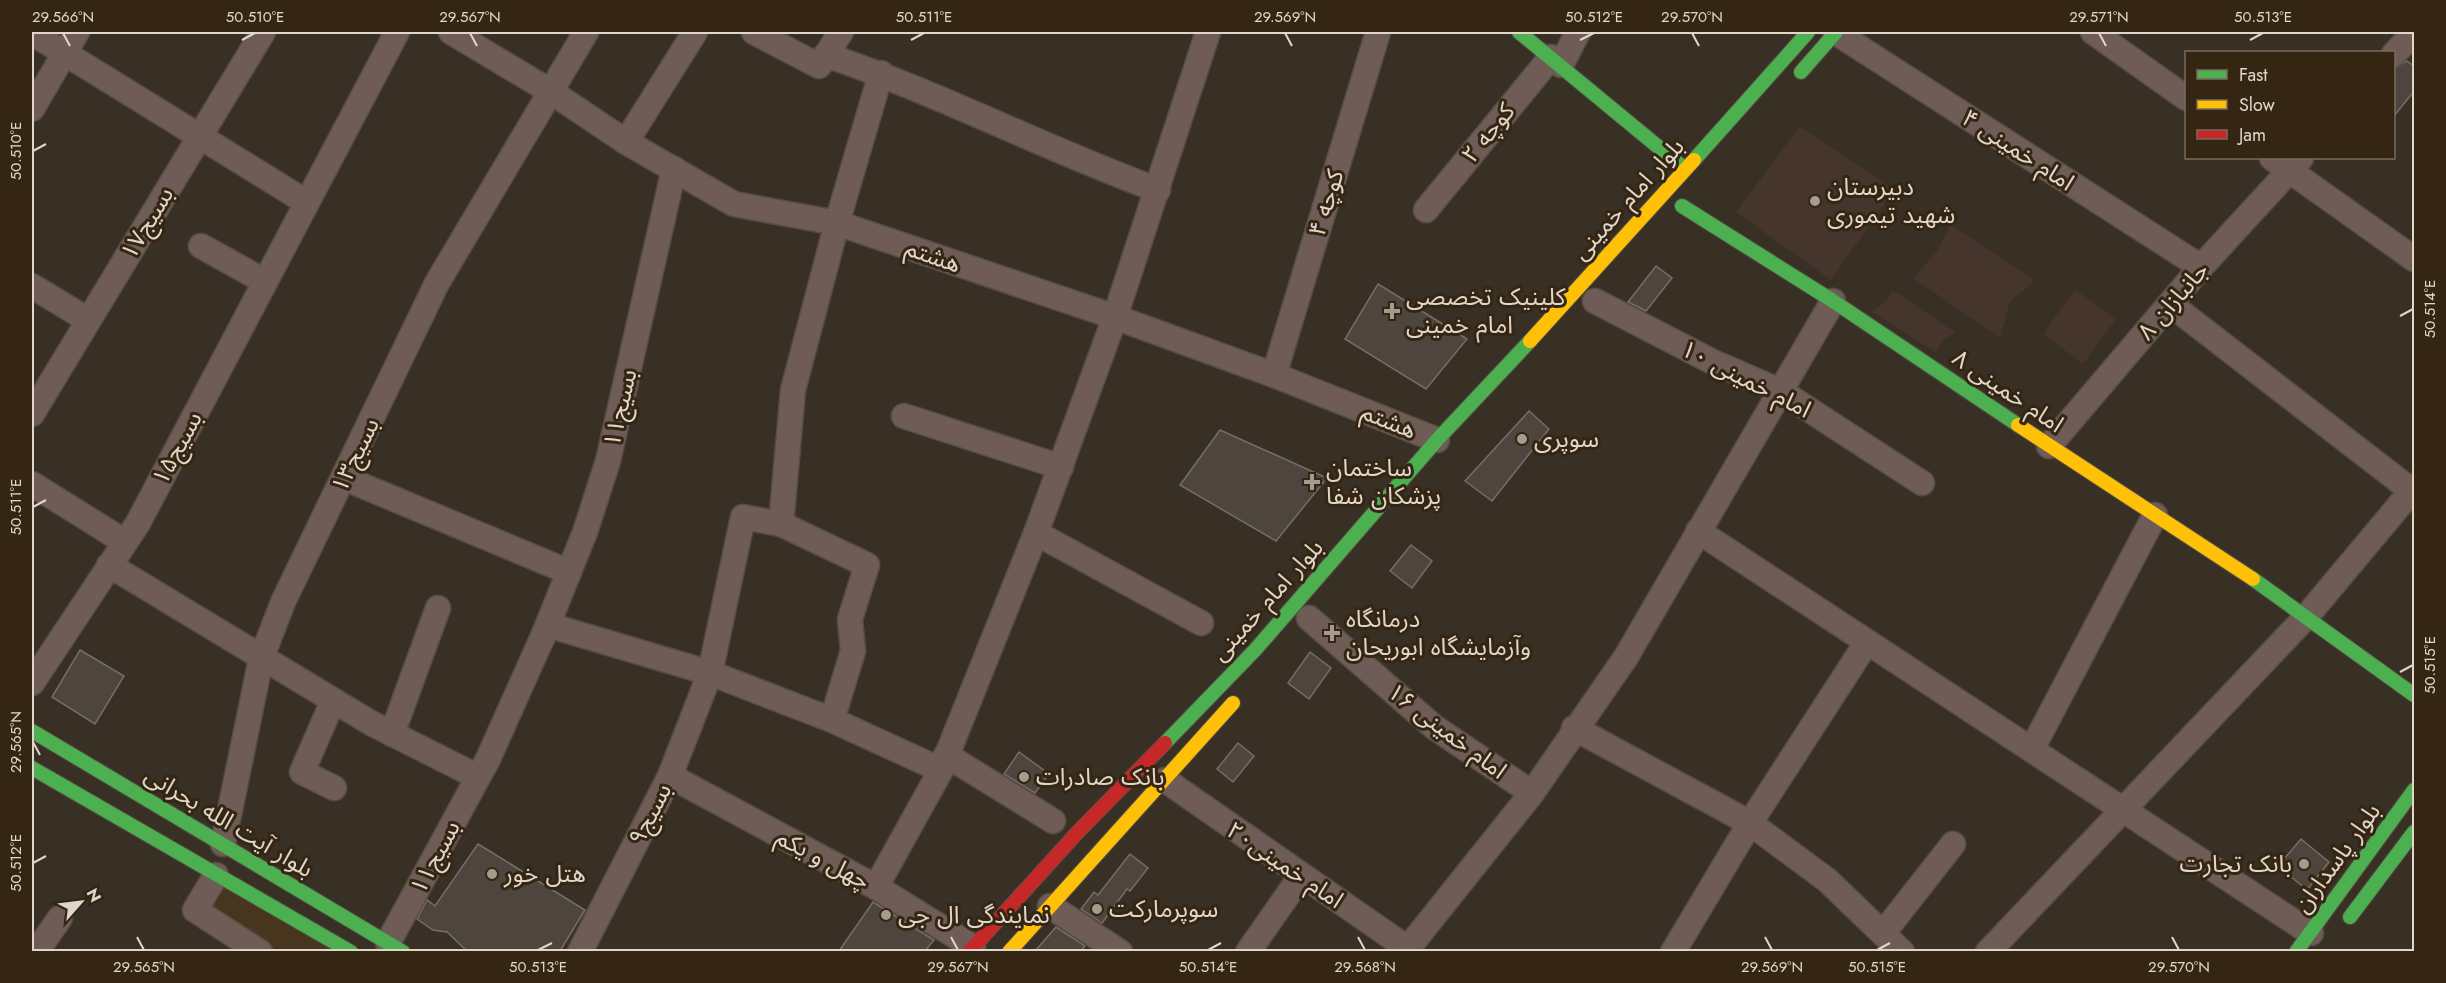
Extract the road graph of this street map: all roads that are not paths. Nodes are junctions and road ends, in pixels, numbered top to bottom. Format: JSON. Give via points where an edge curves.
{"nodes":[{"id":1,"x":77,"y":32,"type":"edge"},
{"id":2,"x":263,"y":32,"type":"edge"},
{"id":3,"x":397,"y":32,"type":"edge"},
{"id":4,"x":451,"y":32,"type":"edge"},
{"id":5,"x":586,"y":32,"type":"edge"},
{"id":6,"x":694,"y":32,"type":"edge"},
{"id":7,"x":754,"y":32,"type":"edge"},
{"id":8,"x":841,"y":32,"type":"edge"},
{"id":9,"x":1208,"y":32,"type":"edge"},
{"id":10,"x":1378,"y":32,"type":"edge"},
{"id":11,"x":1519,"y":32,"type":"edge"},
{"id":12,"x":1578,"y":32,"type":"edge"},
{"id":13,"x":1808,"y":32,"type":"edge"},
{"id":14,"x":1836,"y":32,"type":"edge"},
{"id":15,"x":2092,"y":32,"type":"edge"},
{"id":16,"x":32,"y":33,"type":"edge"},
{"id":17,"x":2415,"y":33,"type":"edge"},
{"id":18,"x":2395,"y":53,"type":"edge"},
{"id":19,"x":64,"y":54,"type":"junction"},
{"id":20,"x":826,"y":55,"type":"junction"},
{"id":21,"x":1556,"y":61,"type":"junction"},
{"id":22,"x":881,"y":74,"type":"junction"},
{"id":23,"x":1789,"y":86,"type":"dead end"},
{"id":24,"x":550,"y":91,"type":"junction"},
{"id":25,"x":2185,"y":97,"type":"edge"},
{"id":26,"x":32,"y":109,"type":"edge"},
{"id":27,"x":199,"y":137,"type":"junction"},
{"id":28,"x":626,"y":142,"type":"junction"},
{"id":29,"x":2287,"y":162,"type":"edge"},
{"id":30,"x":674,"y":169,"type":"junction"},
{"id":31,"x":1685,"y":169,"type":"junction"},
{"id":32,"x":1158,"y":190,"type":"junction"},
{"id":33,"x":306,"y":202,"type":"junction"},
{"id":34,"x":1682,"y":206,"type":"dead end"},
{"id":35,"x":1426,"y":210,"type":"dead end"},
{"id":36,"x":837,"y":223,"type":"junction"},
{"id":37,"x":201,"y":246,"type":"dead end"},
{"id":38,"x":2415,"y":259,"type":"edge"},
{"id":39,"x":2201,"y":267,"type":"junction"},
{"id":40,"x":264,"y":281,"type":"junction"},
{"id":41,"x":32,"y":286,"type":"edge"},
{"id":42,"x":1596,"y":301,"type":"dead end"},
{"id":43,"x":1833,"y":301,"type":"junction"},
{"id":44,"x":2170,"y":304,"type":"junction"},
{"id":45,"x":1114,"y":317,"type":"junction"},
{"id":46,"x":88,"y":320,"type":"junction"},
{"id":47,"x":1274,"y":375,"type":"junction"},
{"id":48,"x":1782,"y":392,"type":"junction"},
{"id":49,"x":32,"y":414,"type":"edge"},
{"id":50,"x":904,"y":416,"type":"dead end"},
{"id":51,"x":1437,"y":440,"type":"junction"},
{"id":52,"x":2049,"y":446,"type":"junction"},
{"id":53,"x":1061,"y":466,"type":"junction"},
{"id":54,"x":345,"y":478,"type":"junction"},
{"id":55,"x":1922,"y":483,"type":"dead end"},
{"id":56,"x":32,"y":484,"type":"edge"},
{"id":57,"x":2413,"y":490,"type":"edge"},
{"id":58,"x":2155,"y":515,"type":"junction"},
{"id":59,"x":781,"y":524,"type":"junction"},
{"id":60,"x":1698,"y":531,"type":"junction"},
{"id":61,"x":1036,"y":533,"type":"junction"},
{"id":62,"x":125,"y":542,"type":"junction"},
{"id":63,"x":109,"y":565,"type":"junction"},
{"id":64,"x":568,"y":572,"type":"junction"},
{"id":65,"x":438,"y":608,"type":"dead end"},
{"id":66,"x":2306,"y":617,"type":"junction"},
{"id":67,"x":1308,"y":619,"type":"dead end"},
{"id":68,"x":1201,"y":623,"type":"dead end"},
{"id":69,"x":545,"y":633,"type":"junction"},
{"id":70,"x":1867,"y":642,"type":"junction"},
{"id":71,"x":261,"y":659,"type":"junction"},
{"id":72,"x":710,"y":673,"type":"junction"},
{"id":73,"x":32,"y":683,"type":"edge"},
{"id":74,"x":1244,"y":690,"type":"dead end"},
{"id":75,"x":2415,"y":694,"type":"edge"},
{"id":76,"x":333,"y":702,"type":"junction"},
{"id":77,"x":832,"y":720,"type":"junction"},
{"id":78,"x":1574,"y":728,"type":"junction"},
{"id":79,"x":32,"y":731,"type":"edge"},
{"id":80,"x":392,"y":734,"type":"junction"},
{"id":81,"x":2032,"y":749,"type":"junction"},
{"id":82,"x":943,"y":763,"type":"junction"},
{"id":83,"x":32,"y":768,"type":"edge"},
{"id":84,"x":670,"y":776,"type":"junction"},
{"id":85,"x":478,"y":777,"type":"junction"},
{"id":86,"x":1164,"y":780,"type":"junction"},
{"id":87,"x":334,"y":788,"type":"dead end"},
{"id":88,"x":2415,"y":790,"type":"edge"},
{"id":89,"x":1532,"y":794,"type":"junction"},
{"id":90,"x":2124,"y":809,"type":"junction"},
{"id":91,"x":1053,"y":821,"type":"dead end"},
{"id":92,"x":1750,"y":823,"type":"junction"},
{"id":93,"x":2415,"y":832,"type":"edge"},
{"id":94,"x":222,"y":844,"type":"junction"},
{"id":95,"x":1953,"y":844,"type":"dead end"},
{"id":96,"x":216,"y":875,"type":"junction"},
{"id":97,"x":1301,"y":876,"type":"junction"},
{"id":98,"x":876,"y":887,"type":"junction"},
{"id":99,"x":1050,"y":906,"type":"junction"},
{"id":100,"x":60,"y":918,"type":"dead end"},
{"id":101,"x":2344,"y":925,"type":"dead end"},
{"id":102,"x":1011,"y":928,"type":"junction"},
{"id":103,"x":2311,"y":933,"type":"junction"},
{"id":104,"x":1889,"y":944,"type":"edge"},
{"id":105,"x":396,"y":947,"type":"edge"},
{"id":106,"x":971,"y":949,"type":"edge"},
{"id":107,"x":1406,"y":950,"type":"edge"},
{"id":108,"x":36,"y":951,"type":"edge"},
{"id":109,"x":260,"y":951,"type":"edge"},
{"id":110,"x":351,"y":951,"type":"edge"},
{"id":111,"x":580,"y":951,"type":"edge"},
{"id":112,"x":1009,"y":951,"type":"edge"},
{"id":113,"x":1119,"y":951,"type":"edge"},
{"id":114,"x":1248,"y":951,"type":"edge"},
{"id":115,"x":1673,"y":951,"type":"edge"},
{"id":116,"x":1988,"y":951,"type":"edge"},
{"id":117,"x":2296,"y":951,"type":"edge"}],
"edges":[{"from":1,"to":19,"type":"street"},
{"from":2,"to":27,"type":"street","name":"بسیج۱۷"},
{"from":3,"to":33,"type":"street","name":"بسیج۱۵"},
{"from":4,"to":24,"type":"street","name":"هشتم"},
{"from":5,"to":24,"type":"street","name":"بسیج۱۳"},
{"from":6,"to":28,"type":"street"},
{"from":7,"to":20,"type":"street","via":[[819,66]]},
{"from":8,"to":20,"type":"street"},
{"from":9,"to":32,"type":"street"},
{"from":10,"to":47,"type":"street","name":"کوچه ۴"},
{"from":11,"to":21,"type":"main road"},
{"from":12,"to":21,"type":"street","name":"کوچه ۲"},
{"from":13,"to":31,"type":"main road","name":"بلوار امام خمینی"},
{"from":14,"to":23,"type":"main road"},
{"from":14,"to":39,"type":"street","name":"امام خمینی ۴"},
{"from":15,"to":25,"type":"street"},
{"from":16,"to":19,"type":"street"},
{"from":17,"to":18,"type":"street"},
{"from":19,"to":26,"type":"street"},
{"from":19,"to":27,"type":"street"},
{"from":20,"to":22,"type":"street"},
{"from":21,"to":31,"type":"main road"},
{"from":21,"to":35,"type":"street","name":"کوچه ۲"},
{"from":22,"to":32,"type":"street","via":[[1083,163]]},
{"from":22,"to":36,"type":"street"},
{"from":24,"to":28,"type":"street","name":"هشتم"},
{"from":24,"to":54,"type":"street","name":"بسیج۱۳","via":[[437,283]]},
{"from":27,"to":33,"type":"street"},
{"from":27,"to":46,"type":"street","name":"بسیج۱۷"},
{"from":28,"to":30,"type":"street","name":"هشتم"},
{"from":29,"to":38,"type":"street"},
{"from":29,"to":39,"type":"street","name":"جانبازان ۸"},
{"from":30,"to":36,"type":"street","name":"هشتم","via":[[734,204]]},
{"from":30,"to":64,"type":"street","name":"بسیج۱۱","via":[[608,461]]},
{"from":31,"to":51,"type":"main road","name":"بلوار امام خمینی"},
{"from":32,"to":45,"type":"street"},
{"from":33,"to":40,"type":"street","name":"بسیج۱۵"},
{"from":34,"to":43,"type":"main road","name":"امام خمینی ۸"},
{"from":36,"to":45,"type":"street","name":"هشتم"},
{"from":36,"to":59,"type":"street","via":[[793,390]]},
{"from":37,"to":40,"type":"street"},
{"from":39,"to":44,"type":"street","name":"جانبازان ۸"},
{"from":40,"to":62,"type":"street","name":"بسیج۱۵"},
{"from":41,"to":46,"type":"street"},
{"from":42,"to":48,"type":"street","name":"امام خمینی ۱۰","via":[[1711,361]]},
{"from":43,"to":48,"type":"street"},
{"from":43,"to":52,"type":"main road","name":"امام خمینی ۸"},
{"from":44,"to":52,"type":"street","name":"جانبازان ۸"},
{"from":44,"to":57,"type":"street"},
{"from":45,"to":47,"type":"street","name":"هشتم"},
{"from":45,"to":53,"type":"street"},
{"from":46,"to":49,"type":"street","name":"بسیج۱۷"},
{"from":47,"to":51,"type":"street","name":"هشتم"},
{"from":48,"to":55,"type":"street","name":"امام خمینی ۱۰"},
{"from":48,"to":60,"type":"street"},
{"from":50,"to":53,"type":"street"},
{"from":51,"to":102,"type":"main road","name":"بلوار امام خمینی","via":[[1255,650],[1076,834]]},
{"from":52,"to":58,"type":"main road","name":"امام خمینی ۸"},
{"from":53,"to":61,"type":"street"},
{"from":54,"to":64,"type":"street"},
{"from":54,"to":71,"type":"street","name":"بسیج۱۳","via":[[283,602]]},
{"from":56,"to":62,"type":"street"},
{"from":57,"to":66,"type":"street"},
{"from":58,"to":66,"type":"main road","name":"امام خمینی ۸"},
{"from":58,"to":81,"type":"street"},
{"from":59,"to":72,"type":"street","name":"بسیج۹","via":[[743,518]]},
{"from":59,"to":77,"type":"street","via":[[867,565],[850,619],[854,651]]},
{"from":60,"to":70,"type":"street"},
{"from":60,"to":78,"type":"street","via":[[1626,657]]},
{"from":61,"to":68,"type":"street"},
{"from":61,"to":82,"type":"street"},
{"from":62,"to":63,"type":"street","name":"بسیج۱۵"},
{"from":63,"to":71,"type":"street"},
{"from":63,"to":73,"type":"street","name":"بسیج۱۵"},
{"from":64,"to":69,"type":"street","name":"بسیج۱۱"},
{"from":65,"to":80,"type":"street"},
{"from":66,"to":75,"type":"main road","name":"امام خمینی ۸"},
{"from":66,"to":90,"type":"street"},
{"from":67,"to":89,"type":"street","name":"امام خمینی ۱۶","via":[[1434,727]]},
{"from":69,"to":72,"type":"street"},
{"from":69,"to":85,"type":"street","name":"بسیج۱۱"},
{"from":70,"to":81,"type":"street"},
{"from":70,"to":92,"type":"street"},
{"from":71,"to":76,"type":"street"},
{"from":71,"to":94,"type":"street","name":"بسیج۱۳"},
{"from":72,"to":77,"type":"street"},
{"from":72,"to":84,"type":"street","name":"بسیج۹"},
{"from":74,"to":86,"type":"main road","name":"بلوار امام خمینی"},
{"from":76,"to":80,"type":"street"},
{"from":76,"to":87,"type":"street","via":[[303,772]]},
{"from":77,"to":82,"type":"street"},
{"from":78,"to":89,"type":"street"},
{"from":78,"to":92,"type":"street"},
{"from":79,"to":94,"type":"main road","name":"بلوار آیت الله بحرانی"},
{"from":80,"to":85,"type":"street"},
{"from":81,"to":90,"type":"street"},
{"from":82,"to":91,"type":"street"},
{"from":82,"to":98,"type":"street"},
{"from":83,"to":96,"type":"main road","name":"بلوار آیت الله بحرانی"},
{"from":84,"to":98,"type":"street","name":"چهل و یکم"},
{"from":84,"to":111,"type":"street","name":"بسیج۹"},
{"from":85,"to":105,"type":"street","name":"بسیج۱۱"},
{"from":86,"to":97,"type":"street","name":"امام خمینی۲۰"},
{"from":86,"to":99,"type":"main road","name":"بلوار امام خمینی"},
{"from":88,"to":103,"type":"main road","name":"بلوار پاسداران"},
{"from":89,"to":107,"type":"street"},
{"from":90,"to":103,"type":"street"},
{"from":90,"to":116,"type":"street"},
{"from":92,"to":104,"type":"street","via":[[1827,880]]},
{"from":92,"to":115,"type":"street"},
{"from":93,"to":101,"type":"main road","name":"بلوار پاسداران"},
{"from":94,"to":105,"type":"main road","name":"بلوار آیت الله بحرانی"},
{"from":95,"to":104,"type":"street"},
{"from":96,"to":109,"type":"street","via":[[195,910]]},
{"from":96,"to":110,"type":"main road","name":"بلوار آیت الله بحرانی"},
{"from":97,"to":107,"type":"street","name":"امام خمینی۲۰"},
{"from":97,"to":114,"type":"street"},
{"from":98,"to":106,"type":"street","name":"چهل و یکم"},
{"from":99,"to":102,"type":"main road","name":"بلوار امام خمینی"},
{"from":99,"to":113,"type":"street"},
{"from":100,"to":108,"type":"street"},
{"from":102,"to":106,"type":"main road","name":"بلوار امام خمینی"},
{"from":102,"to":112,"type":"main road","name":"بلوار امام خمینی"},
{"from":103,"to":117,"type":"main road","name":"بلوار پاسداران"}]}
